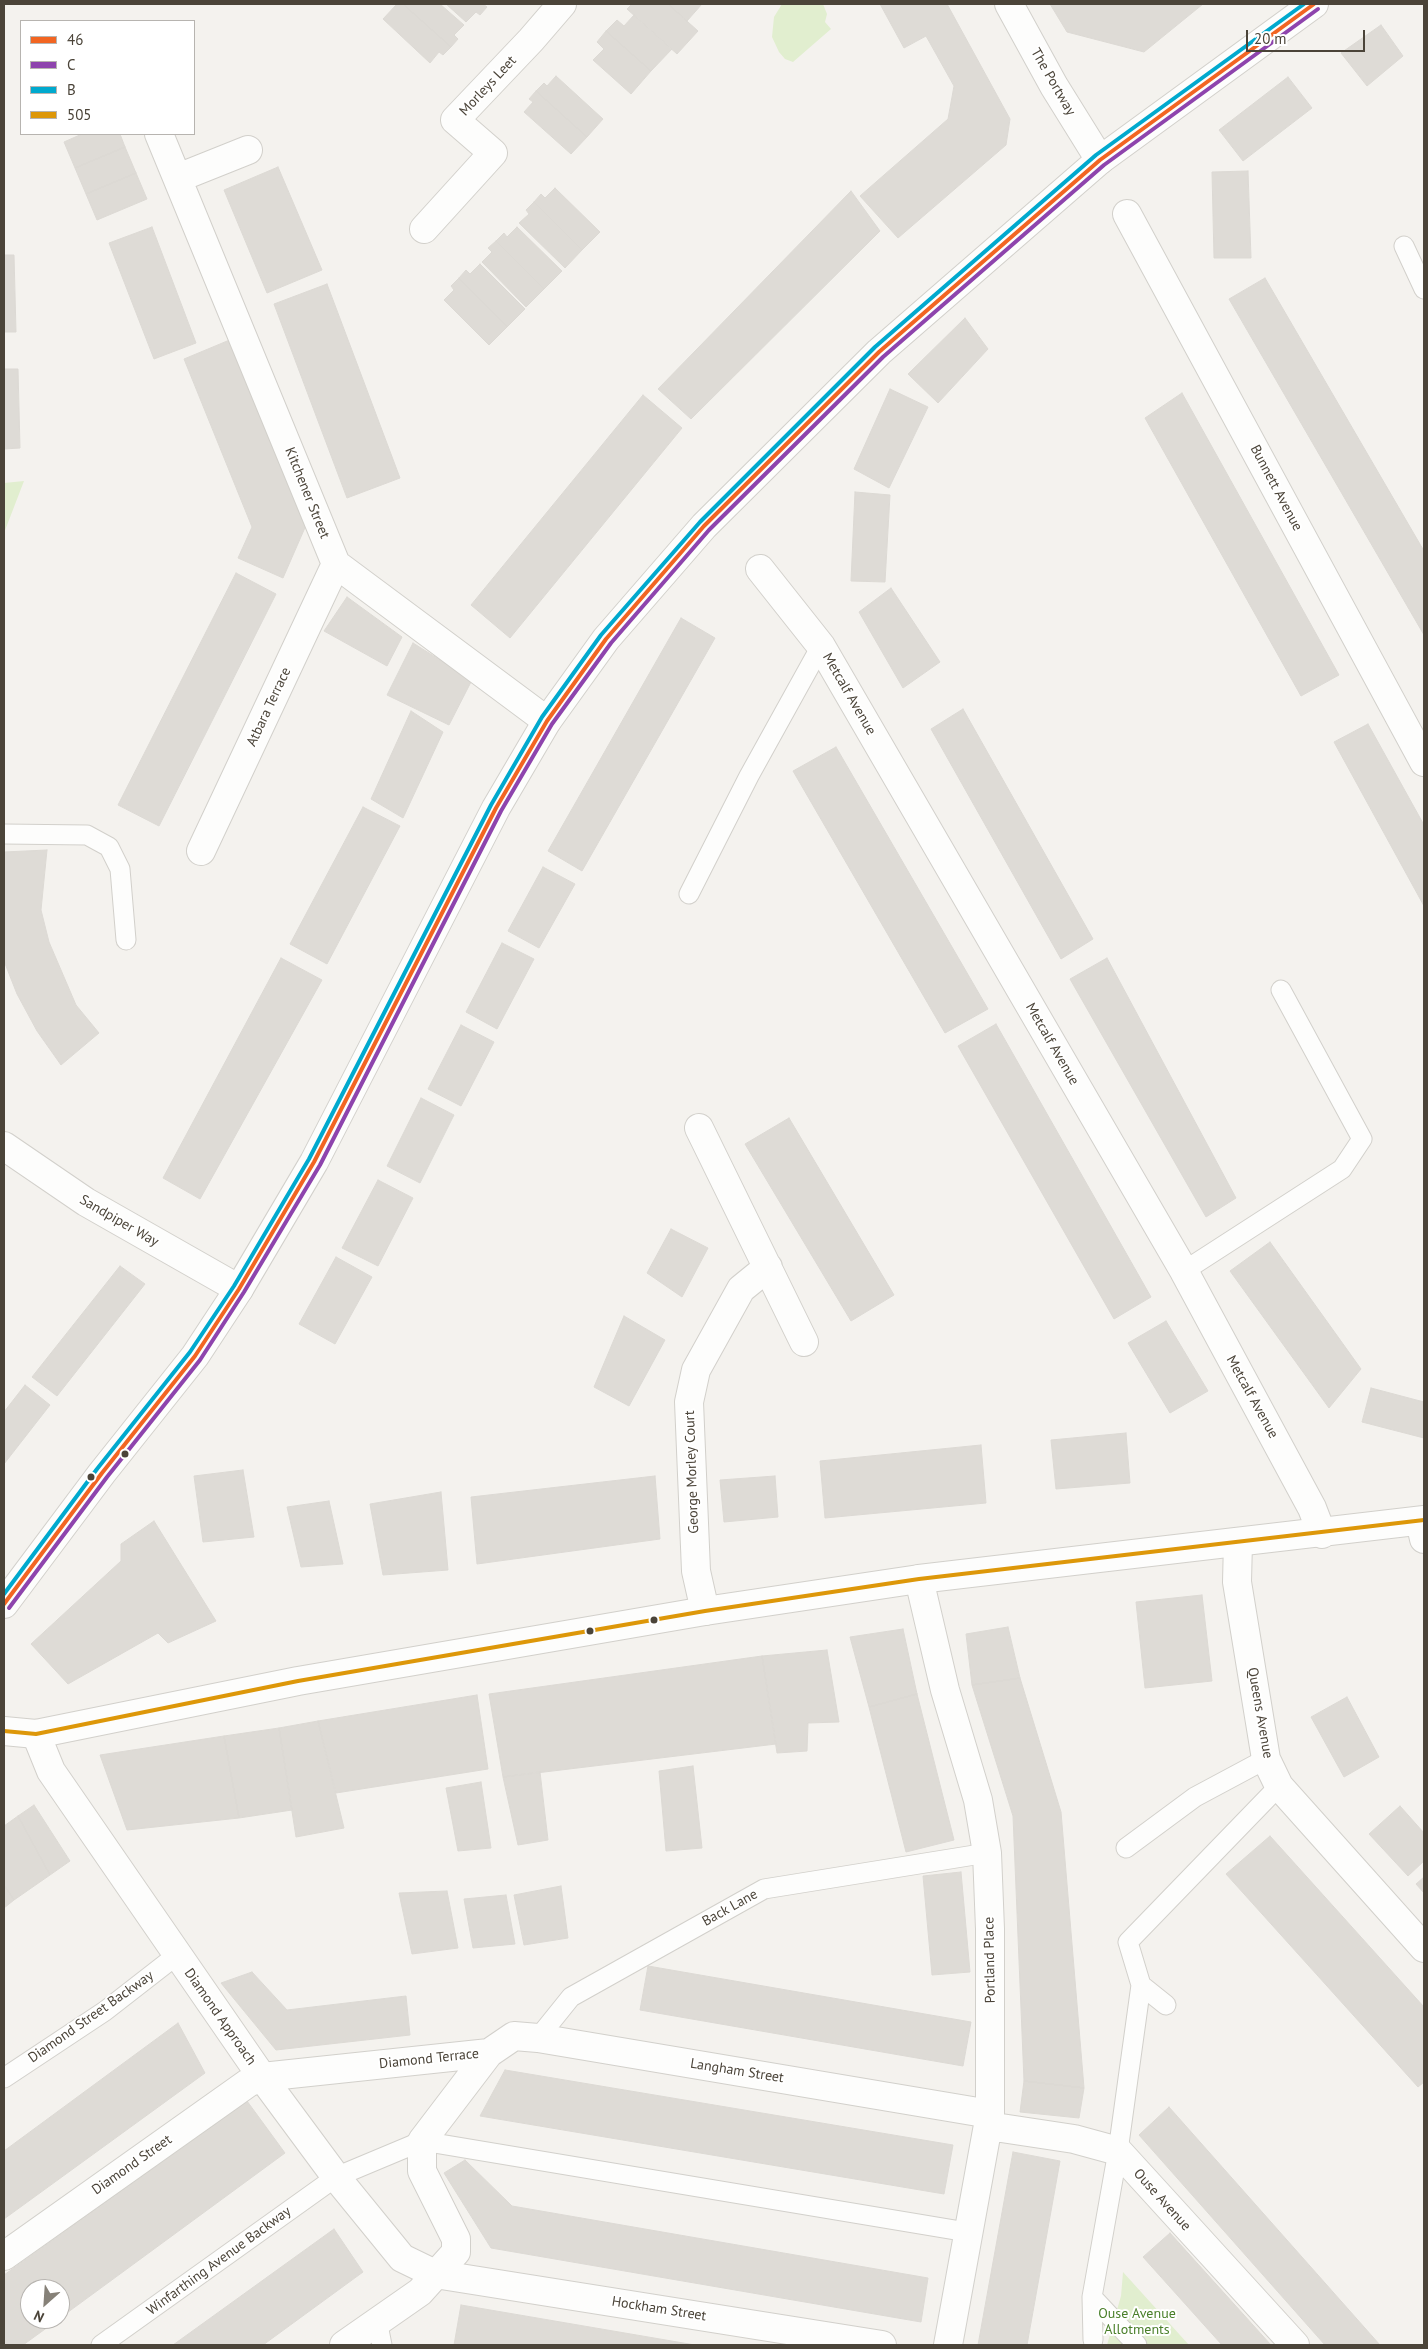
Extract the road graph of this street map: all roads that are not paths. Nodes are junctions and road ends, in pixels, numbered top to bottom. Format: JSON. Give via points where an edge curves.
{"nodes":[{"id":1,"x":562,"y":4,"type":"edge"},
{"id":2,"x":1009,"y":4,"type":"edge"},
{"id":3,"x":1314,"y":4,"type":"edge"},
{"id":4,"x":159,"y":135,"type":"edge"},
{"id":5,"x":248,"y":150,"type":"dead end"},
{"id":6,"x":1100,"y":160,"type":"junction"},
{"id":7,"x":178,"y":178,"type":"junction"},
{"id":8,"x":1127,"y":214,"type":"dead end"},
{"id":9,"x":424,"y":229,"type":"dead end"},
{"id":10,"x":1404,"y":246,"type":"dead end"},
{"id":11,"x":1424,"y":289,"type":"edge"},
{"id":12,"x":336,"y":564,"type":"junction"},
{"id":13,"x":760,"y":569,"type":"dead end"},
{"id":14,"x":821,"y":646,"type":"junction"},
{"id":15,"x":547,"y":721,"type":"junction"},
{"id":16,"x":1424,"y":762,"type":"edge"},
{"id":17,"x":4,"y":834,"type":"edge"},
{"id":18,"x":201,"y":851,"type":"dead end"},
{"id":19,"x":689,"y":894,"type":"dead end"},
{"id":20,"x":126,"y":940,"type":"dead end"},
{"id":21,"x":1281,"y":990,"type":"dead end"},
{"id":22,"x":699,"y":1128,"type":"dead end"},
{"id":23,"x":4,"y":1146,"type":"edge"},
{"id":24,"x":768,"y":1267,"type":"junction"},
{"id":25,"x":1184,"y":1271,"type":"junction"},
{"id":26,"x":239,"y":1289,"type":"junction"},
{"id":27,"x":804,"y":1342,"type":"dead end"},
{"id":28,"x":1423,"y":1527,"type":"edge"},
{"id":29,"x":1322,"y":1534,"type":"junction"},
{"id":30,"x":1238,"y":1542,"type":"junction"},
{"id":31,"x":919,"y":1579,"type":"junction"},
{"id":32,"x":4,"y":1604,"type":"edge"},
{"id":33,"x":705,"y":1611,"type":"junction"},
{"id":34,"x":4,"y":1731,"type":"edge"},
{"id":35,"x":36,"y":1734,"type":"junction"},
{"id":36,"x":1266,"y":1759,"type":"junction"},
{"id":37,"x":1279,"y":1786,"type":"junction"},
{"id":38,"x":1126,"y":1848,"type":"dead end"},
{"id":39,"x":987,"y":1852,"type":"junction"},
{"id":40,"x":1424,"y":1948,"type":"edge"},
{"id":41,"x":177,"y":1955,"type":"junction"},
{"id":42,"x":1141,"y":1985,"type":"junction"},
{"id":43,"x":1166,"y":2005,"type":"dead end"},
{"id":44,"x":538,"y":2038,"type":"junction"},
{"id":45,"x":489,"y":2053,"type":"junction"},
{"id":46,"x":262,"y":2077,"type":"junction"},
{"id":47,"x":4,"y":2078,"type":"edge"},
{"id":48,"x":989,"y":2120,"type":"junction"},
{"id":49,"x":422,"y":2141,"type":"junction"},
{"id":50,"x":1118,"y":2151,"type":"junction"},
{"id":51,"x":336,"y":2177,"type":"junction"},
{"id":52,"x":968,"y":2232,"type":"junction"},
{"id":53,"x":4,"y":2256,"type":"edge"},
{"id":54,"x":436,"y":2274,"type":"junction"},
{"id":55,"x":1092,"y":2297,"type":"junction"},
{"id":56,"x":380,"y":2333,"type":"edge"},
{"id":57,"x":1093,"y":2340,"type":"dead end"},
{"id":58,"x":102,"y":2345,"type":"edge"},
{"id":59,"x":344,"y":2345,"type":"edge"},
{"id":60,"x":882,"y":2345,"type":"edge"},
{"id":61,"x":948,"y":2345,"type":"edge"},
{"id":62,"x":1137,"y":2345,"type":"edge"},
{"id":63,"x":1295,"y":2345,"type":"edge"}],
"edges":[{"from":1,"to":9,"type":"street","name":"Morleys Leet","via":[[455,120],[493,153]]},
{"from":2,"to":6,"type":"street","name":"The Portway"},
{"from":3,"to":6,"type":"street"},
{"from":4,"to":7,"type":"street","name":"Kitchener Street"},
{"from":5,"to":7,"type":"street"},
{"from":6,"to":15,"type":"street","via":[[879,352],[704,526],[606,640]]},
{"from":7,"to":12,"type":"street","name":"Kitchener Street"},
{"from":8,"to":16,"type":"street","name":"Bunnett Avenue"},
{"from":10,"to":11,"type":"lane"},
{"from":12,"to":15,"type":"street"},
{"from":12,"to":18,"type":"street","name":"Atbara Terrace"},
{"from":13,"to":14,"type":"street","name":"Metcalf Avenue"},
{"from":14,"to":19,"type":"lane"},
{"from":14,"to":25,"type":"street","name":"Metcalf Avenue"},
{"from":15,"to":26,"type":"street","via":[[496,808],[314,1162]]},
{"from":17,"to":20,"type":"lane","via":[[87,835],[109,847],[120,869]]},
{"from":21,"to":25,"type":"lane","via":[[1362,1139],[1342,1169]]},
{"from":22,"to":24,"type":"street"},
{"from":23,"to":26,"type":"street","name":"Sandpiper Way","via":[[86,1202]]},
{"from":24,"to":27,"type":"street"},
{"from":24,"to":33,"type":"street","name":"George Morley Court","via":[[741,1289],[696,1370],[689,1402],[696,1571]]},
{"from":25,"to":29,"type":"street","name":"Metcalf Avenue","via":[[1312,1508]]},
{"from":26,"to":32,"type":"street","via":[[195,1356]]},
{"from":28,"to":29,"type":"street"},
{"from":29,"to":30,"type":"street"},
{"from":30,"to":31,"type":"street"},
{"from":30,"to":36,"type":"street","name":"Queens Avenue","via":[[1237,1582]]},
{"from":31,"to":33,"type":"street"},
{"from":31,"to":39,"type":"street","name":"Portland Place","via":[[945,1690],[978,1800]]},
{"from":33,"to":35,"type":"street","via":[[298,1681]]},
{"from":34,"to":35,"type":"street"},
{"from":35,"to":41,"type":"street","name":"Diamond Approach","via":[[51,1771]]},
{"from":36,"to":37,"type":"street","name":"Queens Avenue"},
{"from":36,"to":38,"type":"lane","via":[[1196,1798]]},
{"from":37,"to":40,"type":"street","name":"Queens Avenue"},
{"from":37,"to":42,"type":"lane","via":[[1128,1942]]},
{"from":39,"to":44,"type":"lane","name":"Back Lane","via":[[764,1889],[571,1997]]},
{"from":39,"to":48,"type":"street","name":"Portland Place"},
{"from":41,"to":46,"type":"street","name":"Diamond Approach"},
{"from":41,"to":47,"type":"lane","name":"Diamond Street Backway","via":[[105,2011]]},
{"from":42,"to":43,"type":"lane"},
{"from":42,"to":50,"type":"lane"},
{"from":44,"to":45,"type":"street","name":"Langham Street","via":[[514,2036]]},
{"from":44,"to":48,"type":"street","name":"Langham Street"},
{"from":45,"to":46,"type":"street","name":"Diamond Terrace"},
{"from":45,"to":49,"type":"street","name":"Diamond Terrace"},
{"from":46,"to":51,"type":"street","name":"Diamond Approach"},
{"from":46,"to":53,"type":"street","name":"Diamond Street","via":[[248,2082]]},
{"from":48,"to":50,"type":"street"},
{"from":48,"to":52,"type":"street","name":"Portland Place"},
{"from":49,"to":51,"type":"lane","name":"Winfarthing Avenue Backway"},
{"from":49,"to":52,"type":"lane"},
{"from":49,"to":54,"type":"street","via":[[422,2171],[456,2239],[456,2252]]},
{"from":50,"to":55,"type":"lane"},
{"from":50,"to":63,"type":"street","name":"Ouse Avenue"},
{"from":51,"to":54,"type":"street","name":"Diamond Approach","via":[[402,2258]]},
{"from":51,"to":58,"type":"lane","name":"Winfarthing Avenue Backway"},
{"from":52,"to":61,"type":"street","name":"Portland Place"},
{"from":54,"to":56,"type":"street"},
{"from":54,"to":60,"type":"street","name":"Hockham Street"},
{"from":55,"to":57,"type":"lane"},
{"from":55,"to":62,"type":"lane"},
{"from":56,"to":59,"type":"street"}]}
